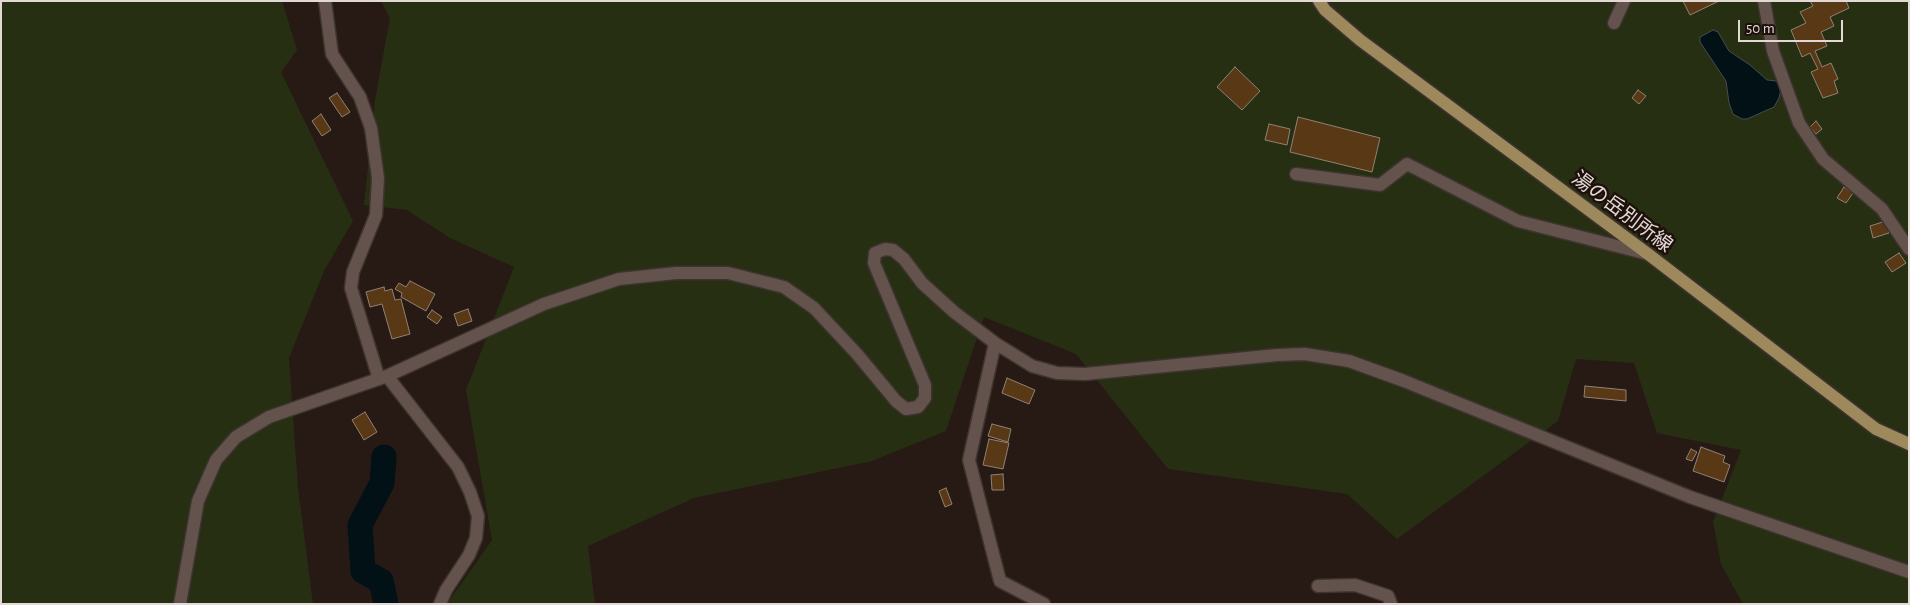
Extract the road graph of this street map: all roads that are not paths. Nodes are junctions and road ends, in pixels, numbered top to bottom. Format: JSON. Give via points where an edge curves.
{"nodes":[{"id":1,"x":325,"y":1,"type":"edge"},
{"id":2,"x":1319,"y":1,"type":"edge"},
{"id":3,"x":1624,"y":1,"type":"edge"},
{"id":4,"x":1764,"y":1,"type":"edge"},
{"id":5,"x":1614,"y":23,"type":"dead end"},
{"id":6,"x":1296,"y":174,"type":"dead end"},
{"id":7,"x":1909,"y":249,"type":"edge"},
{"id":8,"x":1648,"y":254,"type":"junction"},
{"id":9,"x":994,"y":343,"type":"junction"},
{"id":10,"x":383,"y":377,"type":"junction"},
{"id":11,"x":1909,"y":444,"type":"edge"},
{"id":12,"x":1909,"y":572,"type":"edge"},
{"id":13,"x":1318,"y":586,"type":"dead end"},
{"id":14,"x":180,"y":604,"type":"edge"},
{"id":15,"x":440,"y":604,"type":"edge"},
{"id":16,"x":1044,"y":604,"type":"edge"},
{"id":17,"x":1391,"y":604,"type":"edge"}],
"edges":[{"from":1,"to":10,"type":"street","via":[[332,54],[360,97],[371,128],[377,169],[376,215],[353,272],[350,288]]},
{"from":2,"to":8,"type":"main road","name":"湯の岳別所線","via":[[1360,40]]},
{"from":3,"to":5,"type":"street"},
{"from":4,"to":7,"type":"street","via":[[1773,51],[1799,123],[1823,159],[1882,209]]},
{"from":6,"to":8,"type":"street","via":[[1380,185],[1407,164],[1518,220]]},
{"from":8,"to":11,"type":"main road","name":"湯の岳別所線","via":[[1876,429]]},
{"from":9,"to":10,"type":"street","via":[[922,283],[904,259],[893,250],[885,249],[875,253],[874,264],[925,385],[925,398],[918,407],[906,409],[896,401],[807,302],[784,287],[728,273],[676,273],[619,279],[544,304]]},
{"from":9,"to":12,"type":"street","via":[[1032,366],[1057,373],[1085,374],[1277,355],[1305,354],[1349,361],[1690,497]]},
{"from":9,"to":16,"type":"street","via":[[969,460],[1000,581]]},
{"from":10,"to":14,"type":"street","via":[[269,417],[236,437],[216,460],[198,501]]},
{"from":10,"to":15,"type":"street","via":[[458,467],[478,516],[476,538],[469,555]]},
{"from":13,"to":17,"type":"street","via":[[1355,585],[1388,596]]}]}
